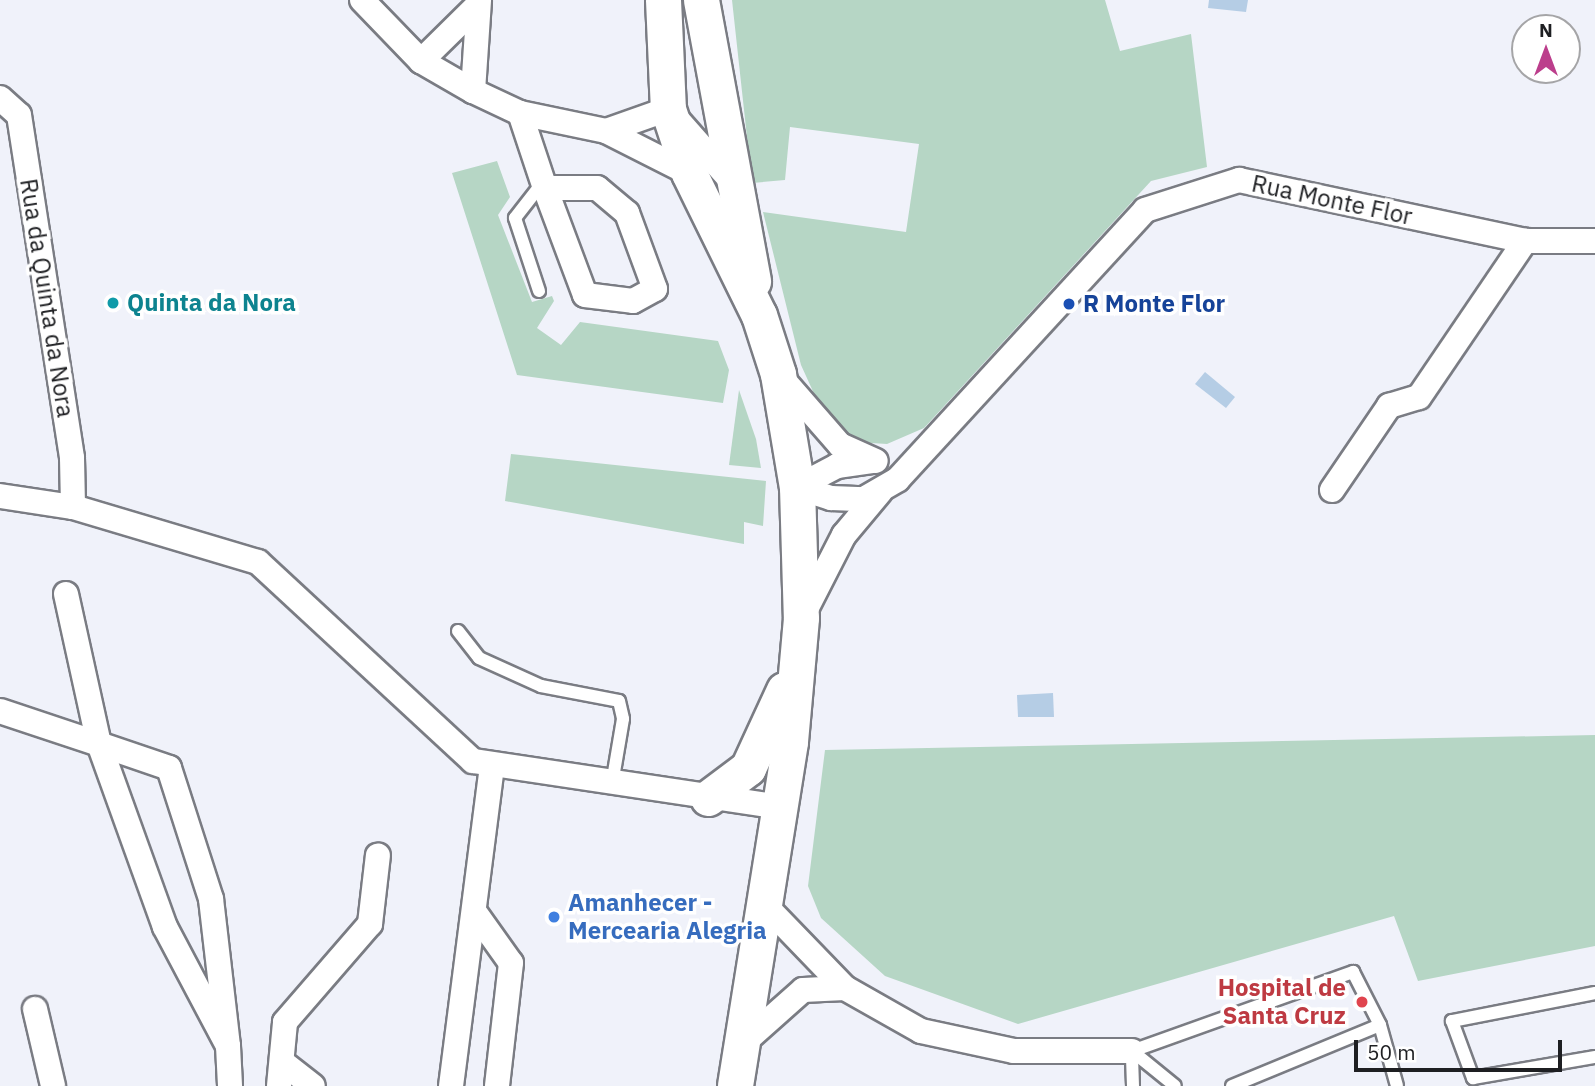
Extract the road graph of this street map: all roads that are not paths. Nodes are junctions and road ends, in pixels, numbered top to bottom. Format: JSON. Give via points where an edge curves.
{"nodes":[{"id":1,"x":362,"y":0,"type":"edge"},
{"id":2,"x":663,"y":0,"type":"edge"},
{"id":3,"x":701,"y":0,"type":"edge"},
{"id":4,"x":478,"y":2,"type":"edge"},
{"id":5,"x":421,"y":61,"type":"junction"},
{"id":6,"x":472,"y":91,"type":"junction"},
{"id":7,"x":0,"y":98,"type":"edge"},
{"id":8,"x":668,"y":109,"type":"junction"},
{"id":9,"x":520,"y":113,"type":"junction"},
{"id":10,"x":606,"y":131,"type":"junction"},
{"id":11,"x":689,"y":173,"type":"junction"},
{"id":12,"x":544,"y":185,"type":"junction"},
{"id":13,"x":739,"y":190,"type":"junction"},
{"id":14,"x":1595,"y":240,"type":"edge"},
{"id":15,"x":1525,"y":241,"type":"junction"},
{"id":16,"x":539,"y":291,"type":"dead end"},
{"id":17,"x":759,"y":315,"type":"junction"},
{"id":18,"x":778,"y":374,"type":"junction"},
{"id":19,"x":922,"y":447,"type":"junction"},
{"id":20,"x":876,"y":461,"type":"junction"},
{"id":21,"x":797,"y":487,"type":"junction"},
{"id":22,"x":1332,"y":490,"type":"dead end"},
{"id":23,"x":880,"y":491,"type":"junction"},
{"id":24,"x":0,"y":496,"type":"edge"},
{"id":25,"x":73,"y":507,"type":"junction"},
{"id":26,"x":66,"y":594,"type":"dead end"},
{"id":27,"x":801,"y":618,"type":"junction"},
{"id":28,"x":458,"y":631,"type":"dead end"},
{"id":29,"x":793,"y":667,"type":"junction"},
{"id":30,"x":0,"y":711,"type":"edge"},
{"id":31,"x":99,"y":744,"type":"junction"},
{"id":32,"x":492,"y":767,"type":"junction"},
{"id":33,"x":612,"y":785,"type":"junction"},
{"id":34,"x":708,"y":798,"type":"junction"},
{"id":35,"x":780,"y":807,"type":"junction"},
{"id":36,"x":378,"y":855,"type":"dead end"},
{"id":37,"x":761,"y":901,"type":"junction"},
{"id":38,"x":476,"y":914,"type":"junction"},
{"id":39,"x":845,"y":988,"type":"junction"},
{"id":40,"x":1594,"y":994,"type":"edge"},
{"id":41,"x":35,"y":1009,"type":"dead end"},
{"id":42,"x":1380,"y":1025,"type":"junction"},
{"id":43,"x":741,"y":1045,"type":"junction"},
{"id":44,"x":228,"y":1046,"type":"junction"},
{"id":45,"x":1132,"y":1051,"type":"junction"},
{"id":46,"x":1595,"y":1057,"type":"edge"},
{"id":47,"x":281,"y":1074,"type":"edge"},
{"id":48,"x":52,"y":1086,"type":"edge"},
{"id":49,"x":230,"y":1086,"type":"edge"},
{"id":50,"x":313,"y":1086,"type":"edge"},
{"id":51,"x":451,"y":1086,"type":"edge"},
{"id":52,"x":497,"y":1086,"type":"edge"},
{"id":53,"x":736,"y":1086,"type":"edge"},
{"id":54,"x":1133,"y":1086,"type":"edge"},
{"id":55,"x":1175,"y":1086,"type":"edge"},
{"id":56,"x":1232,"y":1086,"type":"edge"},
{"id":57,"x":1397,"y":1086,"type":"edge"}],
"edges":[{"from":1,"to":5,"type":"street"},
{"from":2,"to":8,"type":"street"},
{"from":3,"to":13,"type":"street","via":[[714,93]]},
{"from":4,"to":5,"type":"street"},
{"from":4,"to":6,"type":"street"},
{"from":5,"to":6,"type":"street"},
{"from":6,"to":9,"type":"street"},
{"from":7,"to":25,"type":"street","name":"Rua da Quinta da Nora","via":[[19,115],[72,458]]},
{"from":8,"to":10,"type":"street"},
{"from":8,"to":11,"type":"street"},
{"from":8,"to":13,"type":"street"},
{"from":9,"to":10,"type":"street"},
{"from":9,"to":12,"type":"street"},
{"from":10,"to":11,"type":"street"},
{"from":11,"to":17,"type":"street"},
{"from":12,"to":12,"type":"street","via":[[585,295],[633,301],[655,289],[627,213],[597,188]]},
{"from":12,"to":16,"type":"lane","via":[[515,218]]},
{"from":13,"to":17,"type":"street"},
{"from":14,"to":15,"type":"street","name":"Rua Monte Flor"},
{"from":15,"to":19,"type":"street","name":"Rua Monte Flor","via":[[1239,180],[1145,210]]},
{"from":15,"to":22,"type":"street","via":[[1419,397],[1390,407]]},
{"from":17,"to":18,"type":"street"},
{"from":18,"to":20,"type":"street","via":[[840,445]]},
{"from":18,"to":21,"type":"street"},
{"from":19,"to":20,"type":"street"},
{"from":19,"to":23,"type":"street","name":"Rua Monte Flor"},
{"from":20,"to":21,"type":"street","via":[[837,466]]},
{"from":21,"to":23,"type":"street","via":[[846,500]]},
{"from":21,"to":27,"type":"street"},
{"from":23,"to":27,"type":"street","name":"Rua Monte Flor","via":[[844,535]]},
{"from":24,"to":25,"type":"street"},
{"from":25,"to":32,"type":"street","via":[[258,562],[328,621],[455,750]]},
{"from":26,"to":31,"type":"street"},
{"from":27,"to":29,"type":"street"},
{"from":28,"to":33,"type":"lane","via":[[479,658],[541,686],[619,701],[623,719]]},
{"from":29,"to":34,"type":"street","via":[[748,768]]},
{"from":29,"to":35,"type":"street"},
{"from":30,"to":31,"type":"street"},
{"from":31,"to":44,"type":"street","via":[[165,927]]},
{"from":31,"to":44,"type":"street","via":[[169,768],[211,899]]},
{"from":32,"to":33,"type":"street"},
{"from":32,"to":38,"type":"street"},
{"from":33,"to":34,"type":"street"},
{"from":34,"to":35,"type":"street"},
{"from":35,"to":37,"type":"street"},
{"from":36,"to":47,"type":"street","via":[[370,924],[285,1022]]},
{"from":37,"to":39,"type":"street"},
{"from":37,"to":43,"type":"street"},
{"from":38,"to":51,"type":"street"},
{"from":38,"to":52,"type":"street","via":[[511,962]]},
{"from":39,"to":43,"type":"street","via":[[803,990]]},
{"from":39,"to":45,"type":"street","via":[[934,1034],[1014,1051]]},
{"from":40,"to":46,"type":"lane","via":[[1452,1021],[1473,1078]]},
{"from":41,"to":48,"type":"street"},
{"from":42,"to":45,"type":"lane","via":[[1353,972]]},
{"from":42,"to":56,"type":"lane"},
{"from":42,"to":57,"type":"lane"},
{"from":43,"to":53,"type":"street"},
{"from":44,"to":49,"type":"street"},
{"from":45,"to":54,"type":"lane"},
{"from":45,"to":55,"type":"lane"},
{"from":47,"to":50,"type":"street"}]}
